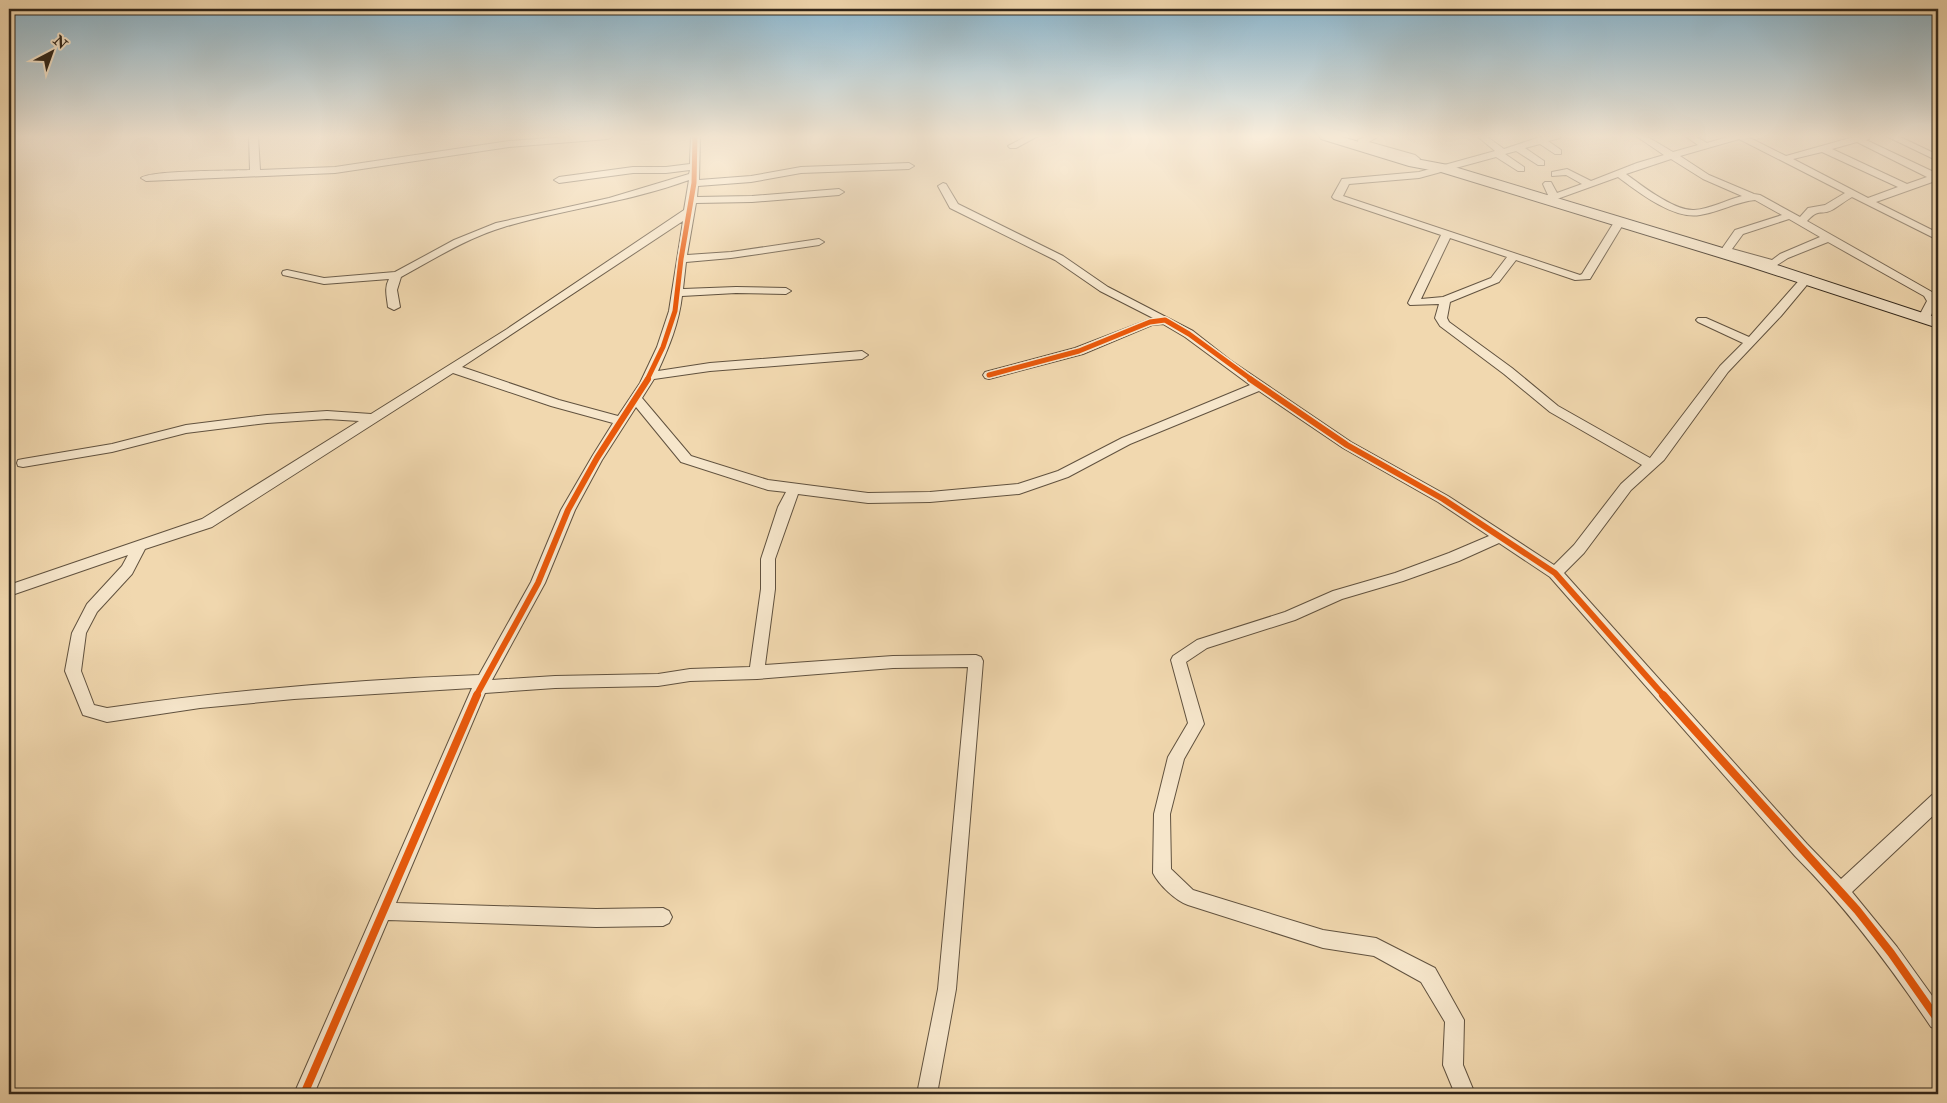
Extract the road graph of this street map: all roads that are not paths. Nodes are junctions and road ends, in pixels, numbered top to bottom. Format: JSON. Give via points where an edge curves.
{"nodes":[{"id":1,"x":653,"y":187,"type":"edge"},
{"id":2,"x":691,"y":187,"type":"edge"},
{"id":3,"x":944,"y":187,"type":"edge"},
{"id":4,"x":1342,"y":187,"type":"edge"},
{"id":5,"x":1513,"y":187,"type":"edge"},
{"id":6,"x":1548,"y":187,"type":"edge"},
{"id":7,"x":1583,"y":187,"type":"edge"},
{"id":8,"x":1639,"y":187,"type":"edge"},
{"id":9,"x":1731,"y":187,"type":"edge"},
{"id":10,"x":1842,"y":187,"type":"edge"},
{"id":11,"x":1907,"y":188,"type":"edge"},
{"id":12,"x":1576,"y":189,"type":"joint"},
{"id":13,"x":839,"y":192,"type":"dead end"},
{"id":14,"x":1853,"y":193,"type":"junction"},
{"id":15,"x":1752,"y":197,"type":"junction"},
{"id":16,"x":1550,"y":198,"type":"junction"},
{"id":17,"x":1868,"y":201,"type":"junction"},
{"id":18,"x":691,"y":206,"type":"junction"},
{"id":19,"x":1710,"y":209,"type":"junction"},
{"id":20,"x":1789,"y":216,"type":"junction"},
{"id":21,"x":1722,"y":217,"type":"dead end"},
{"id":22,"x":1620,"y":221,"type":"junction"},
{"id":23,"x":1801,"y":222,"type":"junction"},
{"id":24,"x":1447,"y":234,"type":"junction"},
{"id":25,"x":1830,"y":237,"type":"junction"},
{"id":26,"x":1938,"y":237,"type":"edge"},
{"id":27,"x":819,"y":242,"type":"dead end"},
{"id":28,"x":1514,"y":256,"type":"junction"},
{"id":29,"x":681,"y":259,"type":"junction"},
{"id":30,"x":286,"y":273,"type":"dead end"},
{"id":31,"x":397,"y":275,"type":"junction"},
{"id":32,"x":1807,"y":278,"type":"junction"},
{"id":33,"x":786,"y":292,"type":"dead end"},
{"id":34,"x":677,"y":293,"type":"junction"},
{"id":35,"x":1445,"y":300,"type":"junction"},
{"id":36,"x":1935,"y":302,"type":"edge"},
{"id":37,"x":394,"y":307,"type":"dead end"},
{"id":38,"x":1166,"y":320,"type":"junction"},
{"id":39,"x":1702,"y":320,"type":"dead end"},
{"id":40,"x":1931,"y":320,"type":"edge"},
{"id":41,"x":1751,"y":342,"type":"junction"},
{"id":42,"x":862,"y":355,"type":"dead end"},
{"id":43,"x":451,"y":368,"type":"junction"},
{"id":44,"x":989,"y":375,"type":"dead end"},
{"id":45,"x":649,"y":376,"type":"junction"},
{"id":46,"x":1261,"y":385,"type":"junction"},
{"id":47,"x":636,"y":399,"type":"junction"},
{"id":48,"x":372,"y":418,"type":"junction"},
{"id":49,"x":621,"y":420,"type":"junction"},
{"id":50,"x":23,"y":463,"type":"dead end"},
{"id":51,"x":1652,"y":465,"type":"junction"},
{"id":52,"x":794,"y":488,"type":"junction"},
{"id":53,"x":1500,"y":537,"type":"junction"},
{"id":54,"x":140,"y":547,"type":"junction"},
{"id":55,"x":1555,"y":573,"type":"junction"},
{"id":56,"x":9,"y":590,"type":"edge"},
{"id":57,"x":757,"y":673,"type":"junction"},
{"id":58,"x":481,"y":684,"type":"junction"},
{"id":59,"x":1938,"y":800,"type":"edge"},
{"id":60,"x":1841,"y":891,"type":"junction"},
{"id":61,"x":383,"y":911,"type":"junction"},
{"id":62,"x":663,"y":917,"type":"dead end"},
{"id":63,"x":1938,"y":1020,"type":"edge"},
{"id":64,"x":304,"y":1094,"type":"edge"},
{"id":65,"x":927,"y":1094,"type":"edge"},
{"id":66,"x":1465,"y":1094,"type":"edge"}],
"edges":[{"from":1,"to":31,"type":"street","via":[[500,225],[458,242]]},
{"from":2,"to":18,"type":"street"},
{"from":3,"to":38,"type":"street","via":[[954,206],[1059,258],[1104,289]]},
{"from":4,"to":24,"type":"street","via":[[1337,197]]},
{"from":5,"to":16,"type":"street"},
{"from":6,"to":16,"type":"street"},
{"from":7,"to":12,"type":"street"},
{"from":8,"to":19,"type":"street","via":[[1692,213]]},
{"from":9,"to":15,"type":"street"},
{"from":10,"to":14,"type":"street"},
{"from":11,"to":17,"type":"street"},
{"from":12,"to":16,"type":"street"},
{"from":13,"to":18,"type":"street"},
{"from":14,"to":17,"type":"street"},
{"from":14,"to":23,"type":"street","via":[[1828,208],[1812,210]]},
{"from":15,"to":19,"type":"street"},
{"from":15,"to":20,"type":"street"},
{"from":16,"to":22,"type":"street"},
{"from":17,"to":26,"type":"street"},
{"from":18,"to":29,"type":"street"},
{"from":18,"to":43,"type":"street","via":[[511,331]]},
{"from":19,"to":21,"type":"street"},
{"from":20,"to":23,"type":"street"},
{"from":20,"to":25,"type":"street","via":[[1738,232],[1726,250],[1774,264],[1784,256]]},
{"from":22,"to":28,"type":"street","via":[[1584,278]]},
{"from":22,"to":32,"type":"street"},
{"from":23,"to":25,"type":"street"},
{"from":24,"to":28,"type":"street"},
{"from":24,"to":35,"type":"street","via":[[1414,303]]},
{"from":25,"to":36,"type":"street","via":[[1920,289]]},
{"from":27,"to":29,"type":"street"},
{"from":28,"to":35,"type":"street","via":[[1496,280]]},
{"from":29,"to":34,"type":"street"},
{"from":30,"to":31,"type":"street","via":[[324,281]]},
{"from":31,"to":37,"type":"street","via":[[391,287]]},
{"from":32,"to":40,"type":"street"},
{"from":32,"to":41,"type":"street"},
{"from":33,"to":34,"type":"street"},
{"from":34,"to":45,"type":"street","via":[[675,311]]},
{"from":35,"to":51,"type":"street","via":[[1441,318],[1444,324],[1554,409]]},
{"from":36,"to":40,"type":"street"},
{"from":38,"to":44,"type":"street","via":[[1150,322],[1079,351]]},
{"from":38,"to":46,"type":"street"},
{"from":39,"to":41,"type":"street"},
{"from":41,"to":51,"type":"street","via":[[1724,370]]},
{"from":42,"to":45,"type":"street","via":[[710,367]]},
{"from":43,"to":48,"type":"street"},
{"from":43,"to":49,"type":"street","via":[[554,404]]},
{"from":45,"to":47,"type":"street"},
{"from":46,"to":52,"type":"street","via":[[1217,406],[1126,441],[1063,474],[1019,489],[930,497],[868,498]]},
{"from":46,"to":53,"type":"street","via":[[1347,446],[1443,499]]},
{"from":47,"to":49,"type":"street"},
{"from":47,"to":52,"type":"street","via":[[686,459],[768,485]]},
{"from":48,"to":50,"type":"street","via":[[326,415],[186,429],[112,448]]},
{"from":48,"to":54,"type":"street","via":[[207,523]]},
{"from":49,"to":58,"type":"street","via":[[568,510],[538,583]]},
{"from":51,"to":55,"type":"street","via":[[1626,487],[1579,549]]},
{"from":52,"to":57,"type":"street","via":[[768,559],[768,589]]},
{"from":53,"to":55,"type":"street"},
{"from":53,"to":66,"type":"street","via":[[1398,577],[1338,595],[1290,616],[1202,644],[1178,660],[1196,724],[1176,757],[1162,814],[1162,873],[1188,897],[1323,938],[1376,947],[1428,975],[1455,1020],[1453,1065]]},
{"from":54,"to":56,"type":"street"},
{"from":54,"to":58,"type":"street","via":[[127,570],[92,608],[79,634],[73,671],[88,710],[107,715],[255,696]]},
{"from":55,"to":60,"type":"street"},
{"from":57,"to":58,"type":"street","via":[[690,675],[658,680]]},
{"from":57,"to":65,"type":"street","via":[[893,662],[976,661],[947,989]]},
{"from":58,"to":61,"type":"street"},
{"from":59,"to":60,"type":"street"},
{"from":60,"to":63,"type":"street"},
{"from":61,"to":62,"type":"street"},
{"from":61,"to":64,"type":"street"}]}
